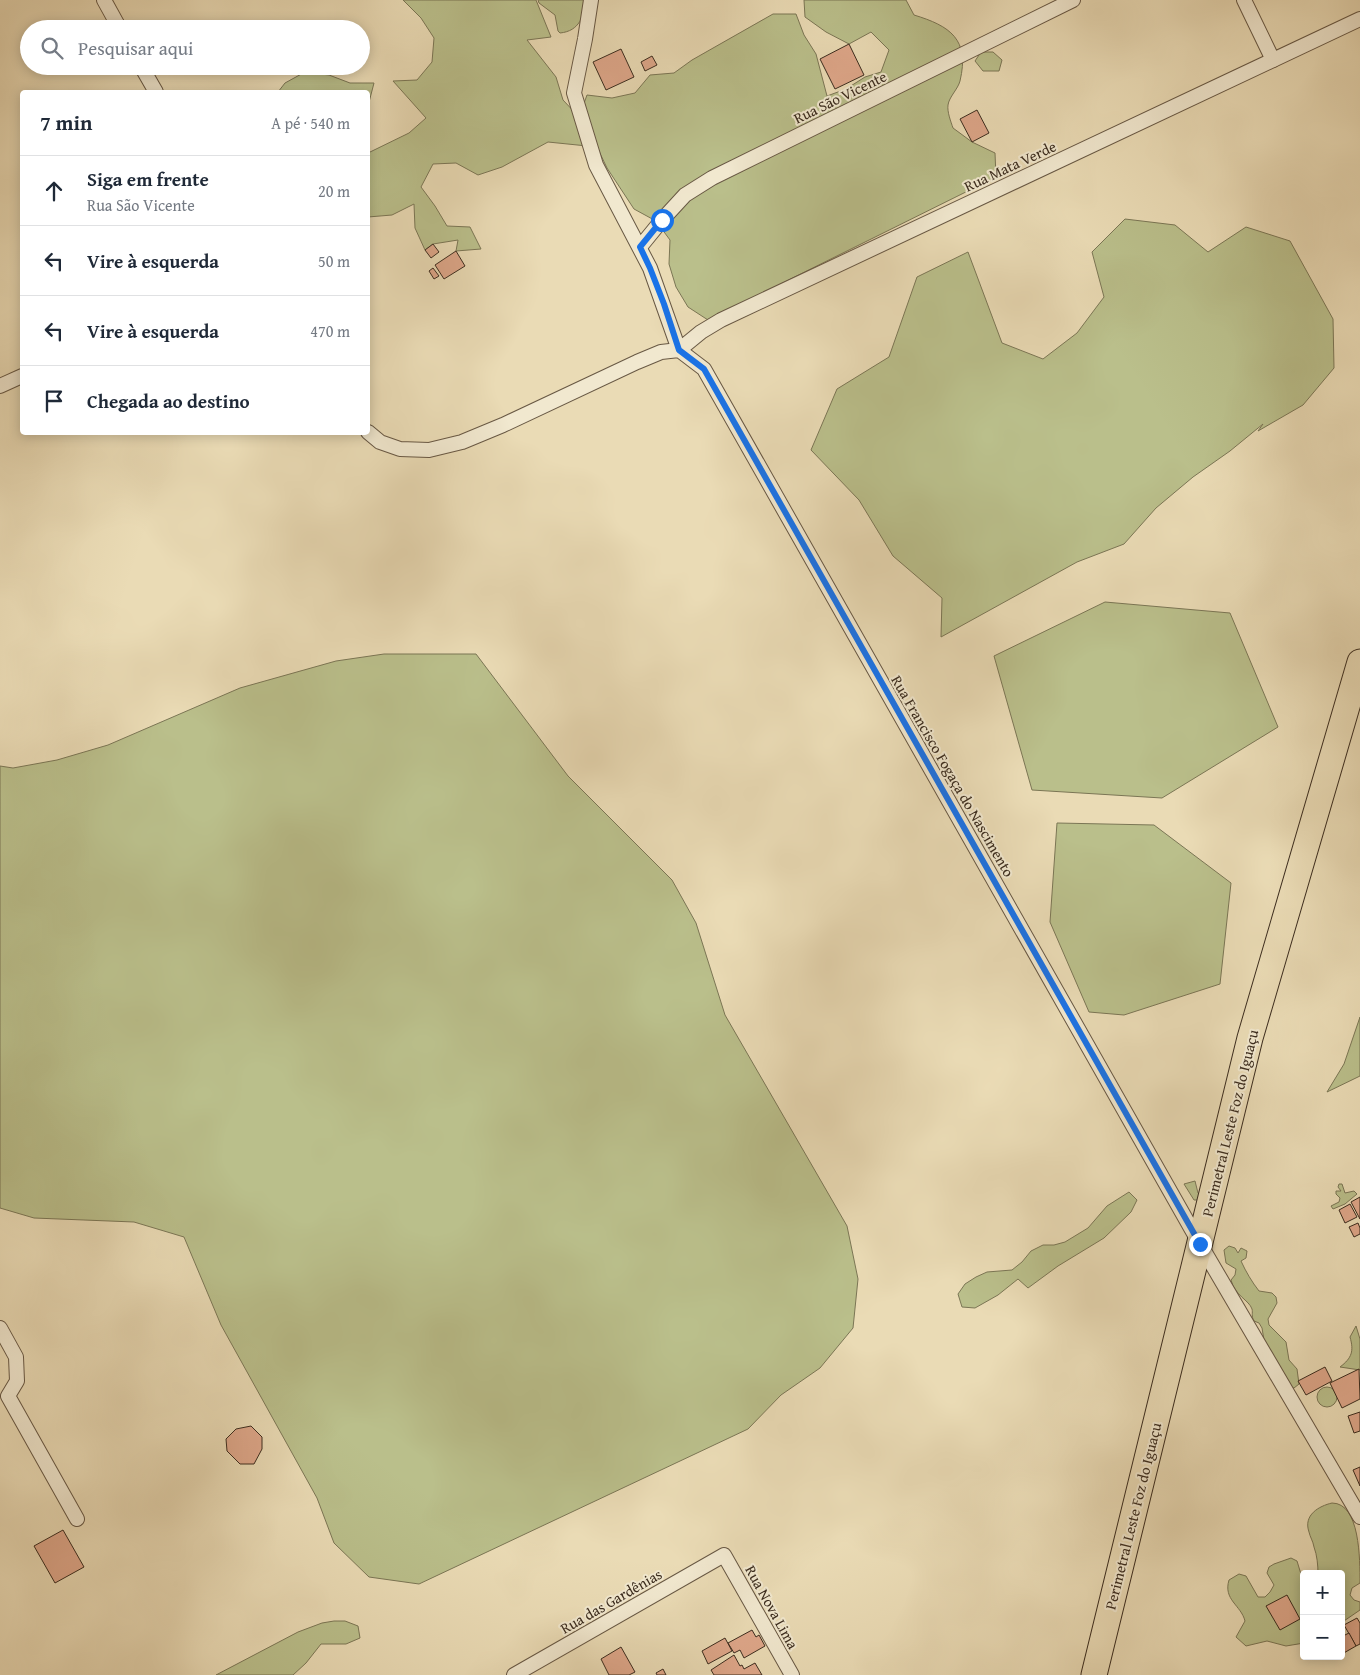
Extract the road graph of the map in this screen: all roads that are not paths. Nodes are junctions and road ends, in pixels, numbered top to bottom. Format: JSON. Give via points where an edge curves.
{"nodes":[{"id":1,"x":104,"y":0,"type":"edge"},
{"id":2,"x":591,"y":0,"type":"edge"},
{"id":3,"x":1073,"y":0,"type":"edge"},
{"id":4,"x":1244,"y":0,"type":"edge"},
{"id":5,"x":1360,"y":19,"type":"edge"},
{"id":6,"x":115,"y":20,"type":"edge"},
{"id":7,"x":1273,"y":60,"type":"junction"},
{"id":8,"x":146,"y":75,"type":"edge"},
{"id":9,"x":155,"y":90,"type":"edge"},
{"id":10,"x":640,"y":247,"type":"junction"},
{"id":11,"x":679,"y":350,"type":"junction"},
{"id":12,"x":20,"y":377,"type":"edge"},
{"id":13,"x":0,"y":386,"type":"edge"},
{"id":14,"x":370,"y":434,"type":"edge"},
{"id":15,"x":1360,"y":662,"type":"edge"},
{"id":16,"x":1200,"y":1244,"type":"junction"},
{"id":17,"x":0,"y":1328,"type":"edge"},
{"id":18,"x":4,"y":1398,"type":"edge"},
{"id":19,"x":1360,"y":1517,"type":"edge"},
{"id":20,"x":78,"y":1519,"type":"dead end"},
{"id":21,"x":724,"y":1555,"type":"joint"},
{"id":22,"x":514,"y":1675,"type":"edge"},
{"id":23,"x":792,"y":1675,"type":"edge"},
{"id":24,"x":1094,"y":1675,"type":"edge"}],
"edges":[{"from":1,"to":6,"type":"street"},
{"from":2,"to":10,"type":"street","via":[[574,93],[596,165]]},
{"from":3,"to":10,"type":"street","name":"Rua São Vicente","via":[[712,178],[685,195]]},
{"from":4,"to":7,"type":"street"},
{"from":5,"to":7,"type":"street","name":"Rua Mata Verde"},
{"from":7,"to":11,"type":"street","name":"Rua Mata Verde","via":[[721,320]]},
{"from":8,"to":9,"type":"street"},
{"from":10,"to":11,"type":"street"},
{"from":11,"to":14,"type":"street","via":[[662,352],[637,362],[462,442],[429,450],[400,448],[380,442]]},
{"from":11,"to":16,"type":"street","name":"Rua Francisco Fogaça do Nascimento","via":[[704,369]]},
{"from":12,"to":13,"type":"street"},
{"from":15,"to":16,"type":"highway","name":"Perimetral Leste Foz do Iguaçu","via":[[1250,1038]]},
{"from":16,"to":19,"type":"street","name":"Rua Francisco Fogaça do Nascimento"},
{"from":16,"to":24,"type":"highway","name":"Perimetral Leste Foz do Iguaçu"},
{"from":17,"to":18,"type":"street","via":[[16,1358],[17,1381]]},
{"from":18,"to":20,"type":"street"},
{"from":21,"to":22,"type":"street","name":"Rua das Gardênias"},
{"from":21,"to":23,"type":"street","name":"Rua Nova Lima"}]}
